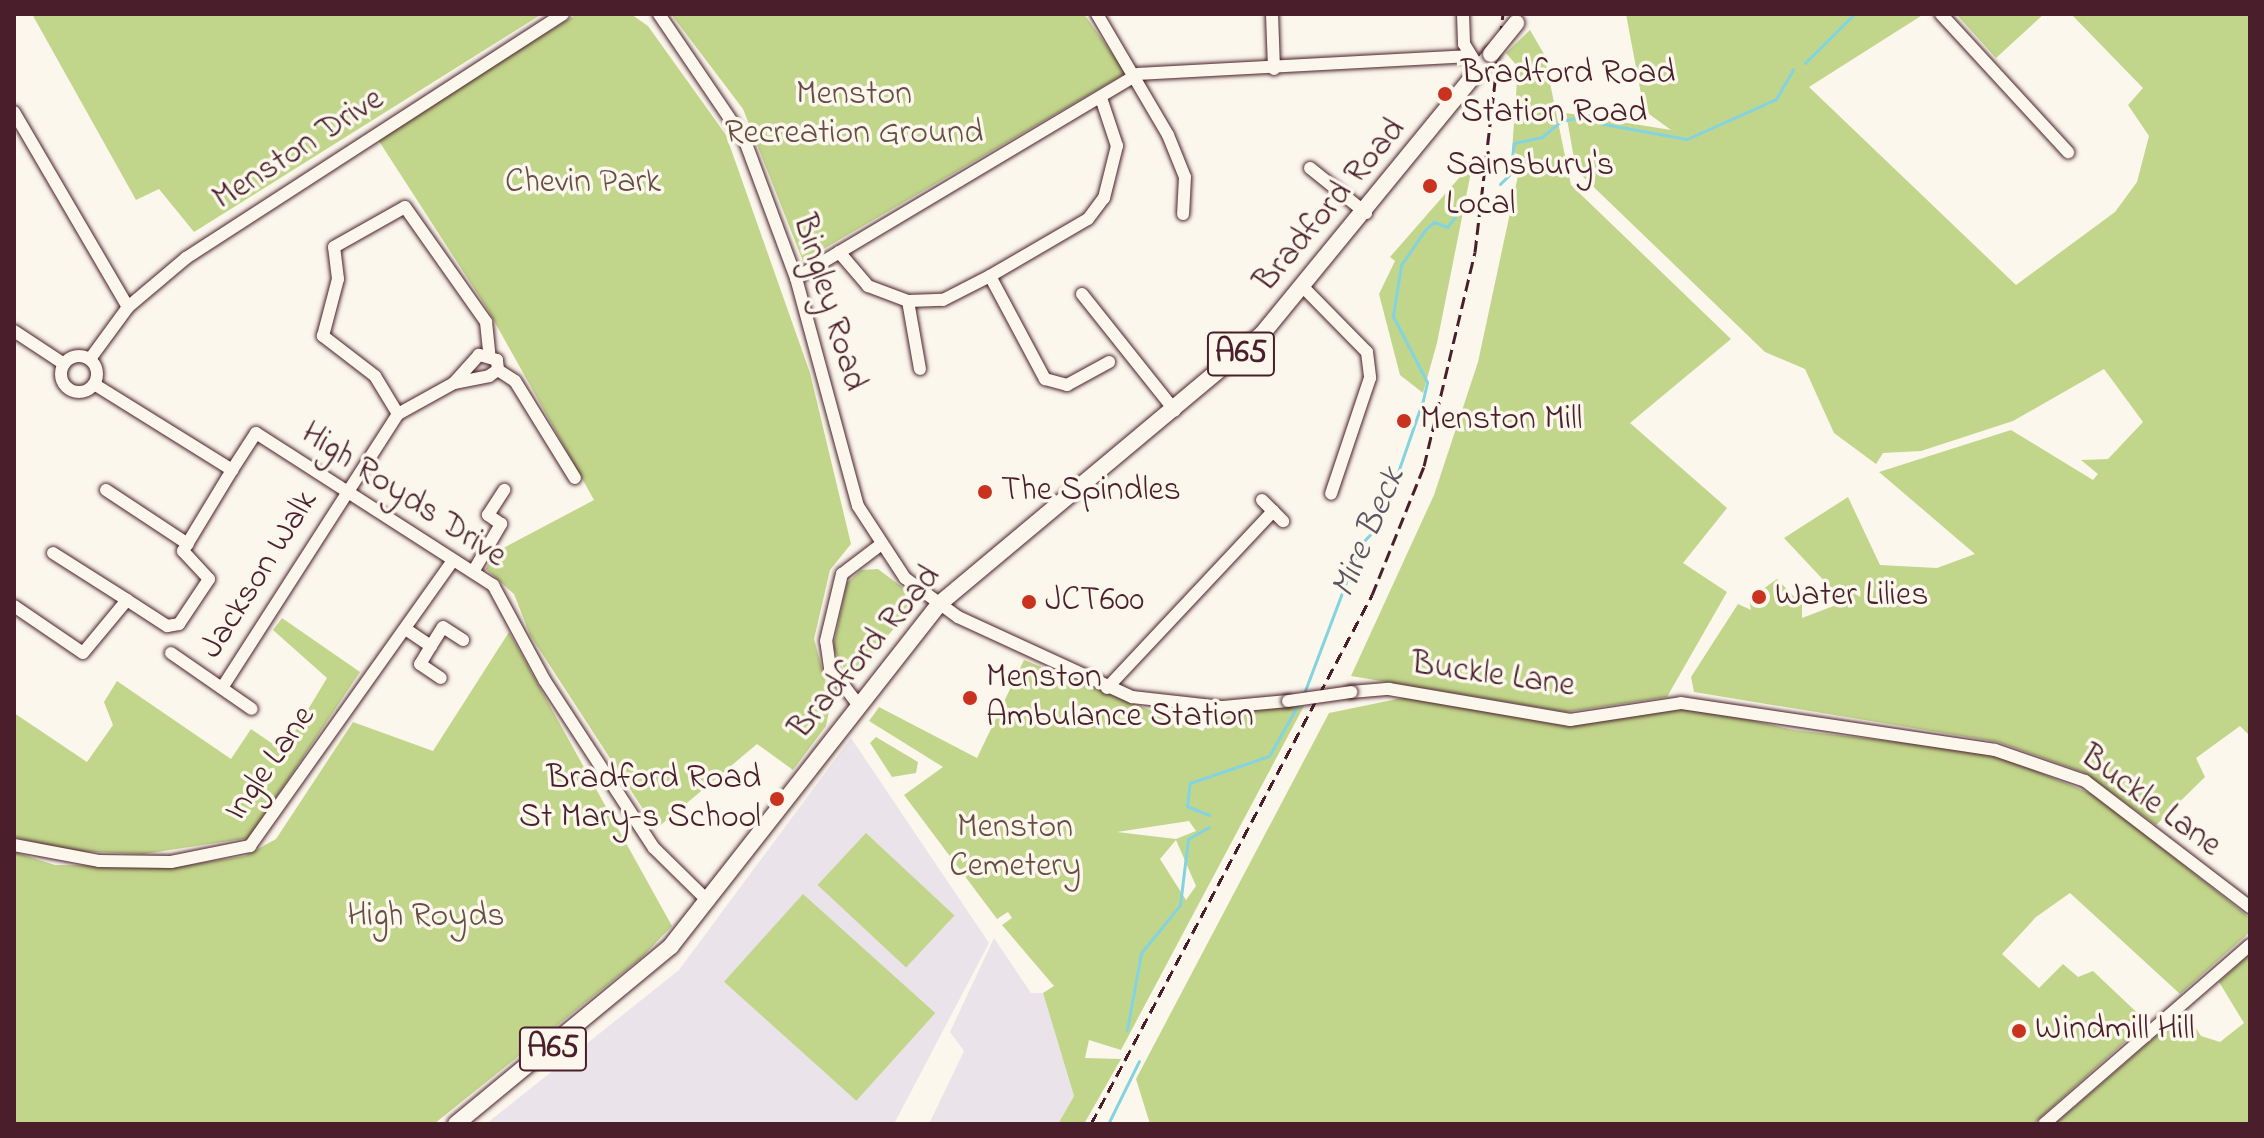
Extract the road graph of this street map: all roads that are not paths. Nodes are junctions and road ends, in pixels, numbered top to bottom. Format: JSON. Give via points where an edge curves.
{"nodes":[{"id":1,"x":563,"y":14,"type":"edge"},
{"id":2,"x":659,"y":14,"type":"edge"},
{"id":3,"x":1097,"y":14,"type":"edge"},
{"id":4,"x":1272,"y":14,"type":"edge"},
{"id":5,"x":1463,"y":14,"type":"edge"},
{"id":6,"x":1941,"y":14,"type":"edge"},
{"id":7,"x":1519,"y":18,"type":"edge"},
{"id":8,"x":1481,"y":59,"type":"junction"},
{"id":9,"x":1274,"y":69,"type":"junction"},
{"id":10,"x":1138,"y":74,"type":"junction"},
{"id":11,"x":1102,"y":101,"type":"junction"},
{"id":12,"x":14,"y":112,"type":"edge"},
{"id":13,"x":2068,"y":152,"type":"dead end"},
{"id":14,"x":1310,"y":168,"type":"dead end"},
{"id":15,"x":1366,"y":213,"type":"junction"},
{"id":16,"x":1183,"y":214,"type":"dead end"},
{"id":17,"x":839,"y":252,"type":"junction"},
{"id":18,"x":990,"y":276,"type":"junction"},
{"id":19,"x":796,"y":278,"type":"junction"},
{"id":20,"x":1304,"y":288,"type":"junction"},
{"id":21,"x":1082,"y":294,"type":"dead end"},
{"id":22,"x":908,"y":301,"type":"junction"},
{"id":23,"x":128,"y":307,"type":"junction"},
{"id":24,"x":14,"y":331,"type":"edge"},
{"id":25,"x":489,"y":353,"type":"junction"},
{"id":26,"x":90,"y":359,"type":"junction"},
{"id":27,"x":1110,"y":362,"type":"dead end"},
{"id":28,"x":64,"y":364,"type":"junction"},
{"id":29,"x":920,"y":369,"type":"dead end"},
{"id":30,"x":498,"y":370,"type":"junction"},
{"id":31,"x":454,"y":383,"type":"junction"},
{"id":32,"x":94,"y":384,"type":"junction"},
{"id":33,"x":1175,"y":411,"type":"junction"},
{"id":34,"x":398,"y":414,"type":"junction"},
{"id":35,"x":232,"y":470,"type":"junction"},
{"id":36,"x":575,"y":478,"type":"dead end"},
{"id":37,"x":106,"y":490,"type":"dead end"},
{"id":38,"x":346,"y":490,"type":"junction"},
{"id":39,"x":504,"y":490,"type":"dead end"},
{"id":40,"x":1331,"y":494,"type":"dead end"},
{"id":41,"x":1262,"y":500,"type":"dead end"},
{"id":42,"x":1273,"y":511,"type":"junction"},
{"id":43,"x":1283,"y":521,"type":"dead end"},
{"id":44,"x":188,"y":544,"type":"junction"},
{"id":45,"x":880,"y":545,"type":"junction"},
{"id":46,"x":53,"y":553,"type":"dead end"},
{"id":47,"x":452,"y":562,"type":"junction"},
{"id":48,"x":473,"y":572,"type":"junction"},
{"id":49,"x":127,"y":600,"type":"junction"},
{"id":50,"x":938,"y":605,"type":"junction"},
{"id":51,"x":14,"y":606,"type":"edge"},
{"id":52,"x":407,"y":630,"type":"junction"},
{"id":53,"x":463,"y":640,"type":"dead end"},
{"id":54,"x":431,"y":646,"type":"junction"},
{"id":55,"x":171,"y":653,"type":"dead end"},
{"id":56,"x":441,"y":678,"type":"dead end"},
{"id":57,"x":222,"y":688,"type":"junction"},
{"id":58,"x":1107,"y":688,"type":"junction"},
{"id":59,"x":857,"y":703,"type":"junction"},
{"id":60,"x":252,"y":709,"type":"dead end"},
{"id":61,"x":14,"y":845,"type":"edge"},
{"id":62,"x":708,"y":901,"type":"junction"},
{"id":63,"x":2250,"y":907,"type":"edge"},
{"id":64,"x":2250,"y":945,"type":"edge"},
{"id":65,"x":456,"y":1124,"type":"edge"},
{"id":66,"x":2044,"y":1124,"type":"edge"}],
"edges":[{"from":1,"to":23,"type":"street","name":"Menston Drive","via":[[236,223]]},
{"from":2,"to":19,"type":"street","name":"Bingley Road","via":[[738,126]]},
{"from":3,"to":10,"type":"street"},
{"from":4,"to":9,"type":"street"},
{"from":5,"to":8,"type":"street"},
{"from":6,"to":13,"type":"street"},
{"from":7,"to":8,"type":"main road","name":"Bradford Road","number":"A65","bridge":true},
{"from":8,"to":9,"type":"street"},
{"from":8,"to":15,"type":"main road","name":"Bradford Road","number":"A65"},
{"from":9,"to":10,"type":"street"},
{"from":10,"to":11,"type":"street"},
{"from":10,"to":16,"type":"street","via":[[1185,177]]},
{"from":11,"to":17,"type":"street"},
{"from":11,"to":18,"type":"street","via":[[1117,146],[1104,198],[1088,219]]},
{"from":12,"to":23,"type":"street"},
{"from":14,"to":15,"type":"street"},
{"from":15,"to":20,"type":"main road","name":"Bradford Road","number":"A65"},
{"from":17,"to":19,"type":"street"},
{"from":17,"to":22,"type":"street","via":[[868,286]]},
{"from":18,"to":22,"type":"street","via":[[943,300]]},
{"from":18,"to":27,"type":"street","via":[[1045,379],[1067,385]]},
{"from":19,"to":45,"type":"street","name":"Bingley Road","via":[[853,492]]},
{"from":20,"to":33,"type":"main road","name":"Bradford Road","number":"A65"},
{"from":20,"to":40,"type":"street","via":[[1367,352],[1370,378]]},
{"from":21,"to":33,"type":"street"},
{"from":22,"to":29,"type":"street"},
{"from":23,"to":26,"type":"street","name":"Menston Drive"},
{"from":24,"to":28,"type":"street"},
{"from":25,"to":30,"type":"street"},
{"from":25,"to":31,"type":"street","via":[[469,362]]},
{"from":25,"to":34,"type":"street","via":[[486,322],[405,207],[334,247],[338,279],[323,336],[375,376]]},
{"from":26,"to":28,"type":"street"},
{"from":26,"to":32,"type":"street"},
{"from":28,"to":32,"type":"street","via":[[67,387],[80,392]]},
{"from":30,"to":31,"type":"street"},
{"from":30,"to":36,"type":"street","via":[[515,381]]},
{"from":31,"to":34,"type":"street"},
{"from":32,"to":35,"type":"street"},
{"from":33,"to":50,"type":"main road","name":"Bradford Road","number":"A65"},
{"from":34,"to":38,"type":"street","name":"Jackson Walk"},
{"from":35,"to":38,"type":"street","name":"High Royds Drive","via":[[256,433]]},
{"from":35,"to":44,"type":"street"},
{"from":37,"to":44,"type":"street"},
{"from":38,"to":47,"type":"street","name":"High Royds Drive"},
{"from":38,"to":57,"type":"street","name":"Jackson Walk"},
{"from":39,"to":48,"type":"street","via":[[488,515],[501,524]]},
{"from":41,"to":42,"type":"street"},
{"from":42,"to":43,"type":"street"},
{"from":42,"to":58,"type":"street"},
{"from":44,"to":49,"type":"street","via":[[185,558],[209,579],[179,624],[167,626]]},
{"from":45,"to":50,"type":"street","name":"Bingley Road"},
{"from":45,"to":59,"type":"street","via":[[842,574],[826,641],[830,668]]},
{"from":46,"to":49,"type":"street"},
{"from":47,"to":48,"type":"street","name":"High Royds Drive"},
{"from":47,"to":52,"type":"street","name":"Ingle Lane"},
{"from":48,"to":62,"type":"street","name":"High Royds Drive","via":[[501,594],[545,681],[654,848]]},
{"from":49,"to":51,"type":"street","via":[[83,653]]},
{"from":50,"to":58,"type":"street","name":"Buckle Lane"},
{"from":50,"to":59,"type":"main road","name":"Bradford Road","number":"A65"},
{"from":52,"to":54,"type":"street"},
{"from":52,"to":61,"type":"street","name":"Ingle Lane","via":[[250,846],[171,862],[85,859]]},
{"from":53,"to":54,"type":"street","via":[[443,627]]},
{"from":54,"to":56,"type":"street","via":[[420,664]]},
{"from":55,"to":57,"type":"street","name":"Jackson Walk"},
{"from":57,"to":60,"type":"street","name":"Jackson Walk"},
{"from":58,"to":63,"type":"street","name":"Buckle Lane","bridge":true,"via":[[1154,703],[1288,701],[1389,689],[1570,720],[1681,703],[1995,750],[2085,781]]},
{"from":59,"to":62,"type":"main road","name":"Bradford Road","number":"A65"},
{"from":62,"to":65,"type":"main road","name":"Bradford Road","number":"A65","via":[[652,966]]},
{"from":64,"to":66,"type":"street"}]}
